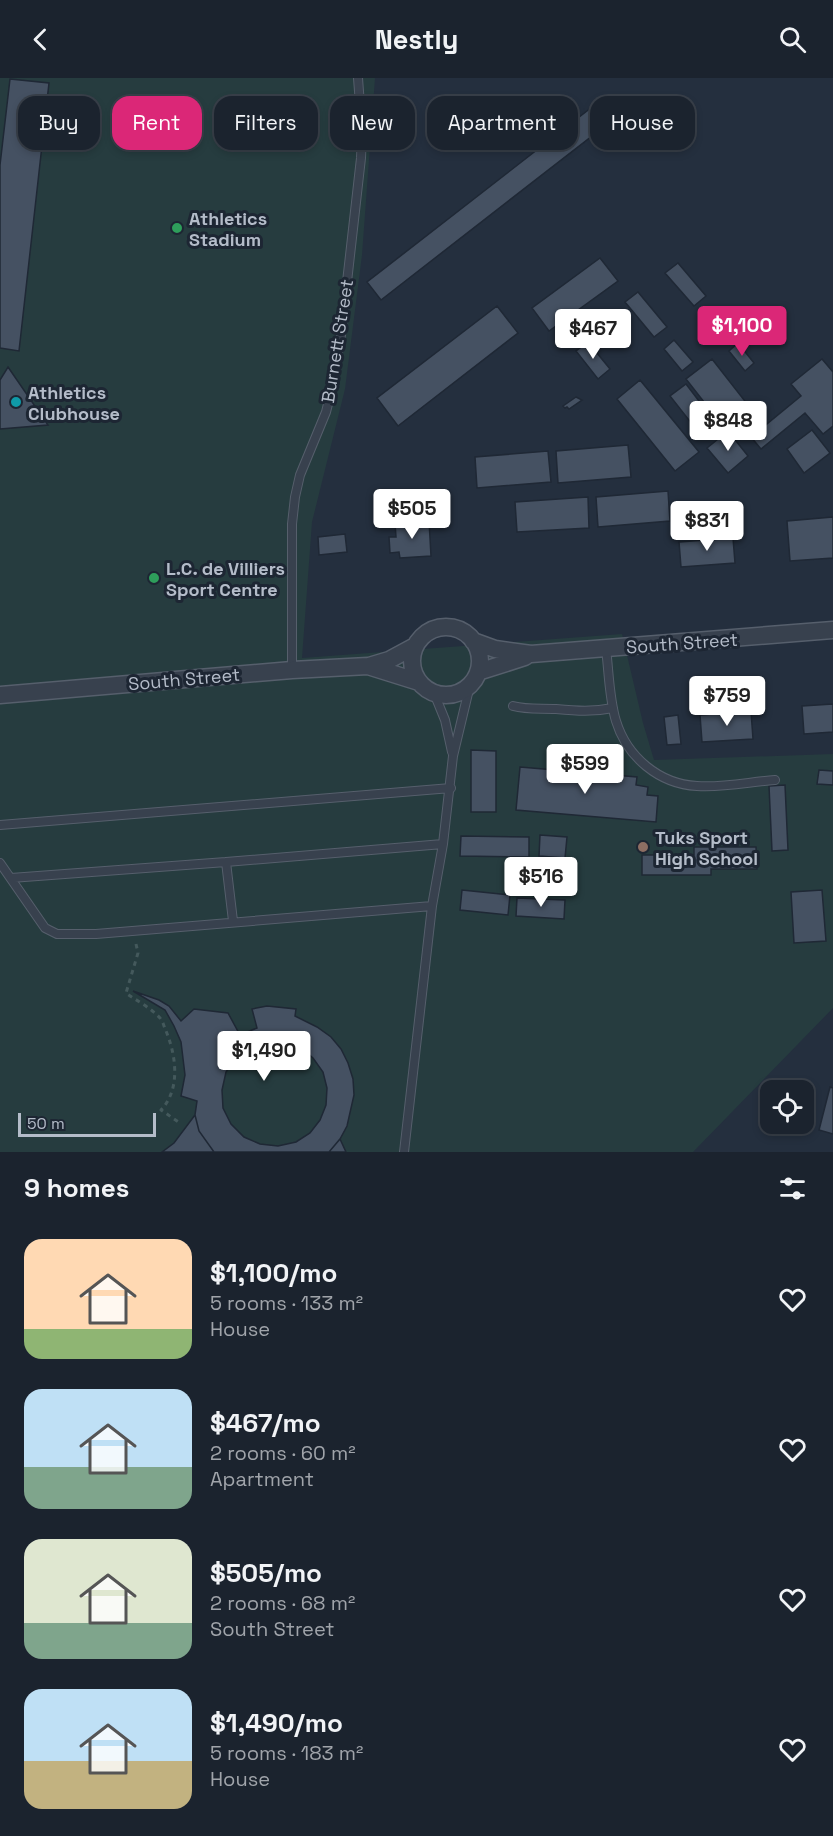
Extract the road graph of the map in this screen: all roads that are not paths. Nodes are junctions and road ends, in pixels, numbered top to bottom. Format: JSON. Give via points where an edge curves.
{"nodes":[{"id":1,"x":357,"y":78,"type":"edge"},
{"id":2,"x":833,"y":630,"type":"edge"},
{"id":3,"x":473,"y":641,"type":"junction"},
{"id":4,"x":415,"y":646,"type":"junction"},
{"id":5,"x":606,"y":649,"type":"junction"},
{"id":6,"x":531,"y":654,"type":"junction"},
{"id":7,"x":368,"y":666,"type":"junction"},
{"id":8,"x":292,"y":670,"type":"junction"},
{"id":9,"x":474,"y":679,"type":"junction"},
{"id":10,"x":419,"y":682,"type":"junction"},
{"id":11,"x":434,"y":693,"type":"junction"},
{"id":12,"x":0,"y":695,"type":"edge"},
{"id":13,"x":513,"y":706,"type":"dead end"},
{"id":14,"x":613,"y":708,"type":"junction"},
{"id":15,"x":453,"y":756,"type":"junction"},
{"id":16,"x":775,"y":780,"type":"dead end"},
{"id":17,"x":451,"y":788,"type":"junction"},
{"id":18,"x":0,"y":825,"type":"edge"},
{"id":19,"x":443,"y":844,"type":"junction"},
{"id":20,"x":226,"y":862,"type":"junction"},
{"id":21,"x":0,"y":863,"type":"edge"},
{"id":22,"x":11,"y":878,"type":"junction"},
{"id":23,"x":432,"y":906,"type":"junction"},
{"id":24,"x":233,"y":921,"type":"junction"},
{"id":25,"x":404,"y":1152,"type":"edge"}],
"edges":[{"from":1,"to":8,"type":"lane","name":"Burnett Street","via":[[361,158],[341,335],[332,392],[300,475],[292,524]]},
{"from":2,"to":5,"type":"street","name":"South Street"},
{"from":3,"to":4,"type":"street","via":[[448,627],[429,632]]},
{"from":3,"to":6,"type":"street","name":"South Street"},
{"from":3,"to":9,"type":"street","via":[[479,656]]},
{"from":4,"to":7,"type":"street","name":"South Street"},
{"from":4,"to":10,"type":"street","via":[[412,664]]},
{"from":5,"to":6,"type":"street","name":"South Street"},
{"from":5,"to":14,"type":"lane"},
{"from":6,"to":9,"type":"street","name":"South Street"},
{"from":7,"to":8,"type":"street","name":"South Street"},
{"from":7,"to":10,"type":"street","name":"South Street"},
{"from":8,"to":12,"type":"street","name":"South Street"},
{"from":9,"to":11,"type":"street","via":[[453,695]]},
{"from":9,"to":15,"type":"lane"},
{"from":10,"to":11,"type":"street"},
{"from":11,"to":15,"type":"lane"},
{"from":13,"to":14,"type":"lane","via":[[581,712]]},
{"from":14,"to":16,"type":"lane","via":[[632,752],[669,781],[698,786]]},
{"from":15,"to":17,"type":"lane"},
{"from":17,"to":18,"type":"lane"},
{"from":17,"to":19,"type":"lane"},
{"from":19,"to":20,"type":"lane"},
{"from":19,"to":23,"type":"lane"},
{"from":20,"to":22,"type":"lane"},
{"from":20,"to":24,"type":"lane"},
{"from":21,"to":22,"type":"lane"},
{"from":22,"to":24,"type":"lane","via":[[37,918],[57,934]]},
{"from":23,"to":24,"type":"lane"},
{"from":23,"to":25,"type":"lane"}]}
